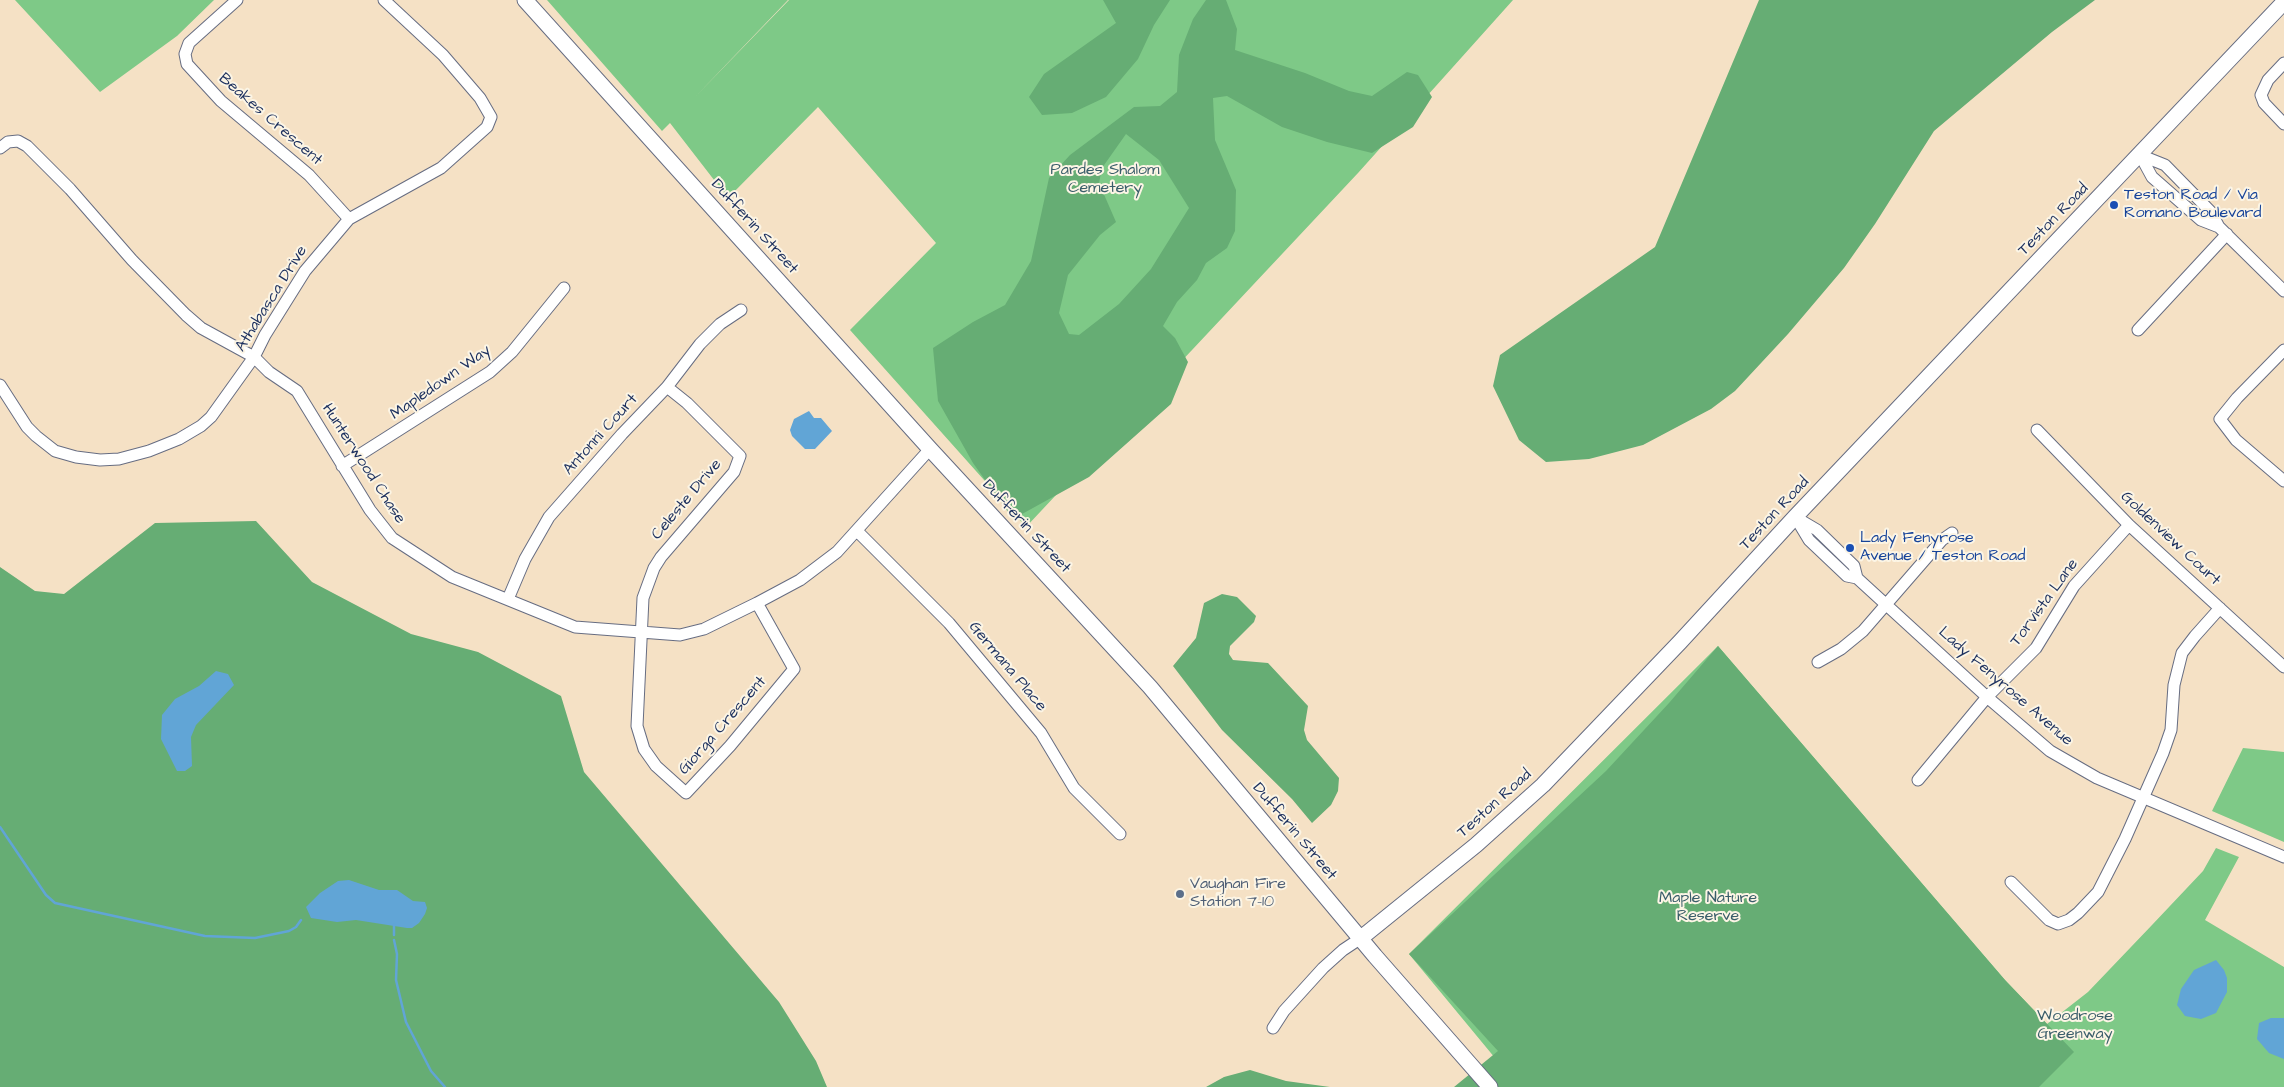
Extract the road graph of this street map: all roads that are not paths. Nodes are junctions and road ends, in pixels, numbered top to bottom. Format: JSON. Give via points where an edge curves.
{"nodes":[{"id":1,"x":237,"y":0,"type":"edge"},
{"id":2,"x":384,"y":0,"type":"edge"},
{"id":3,"x":525,"y":0,"type":"edge"},
{"id":4,"x":2284,"y":2,"type":"edge"},
{"id":5,"x":2284,"y":63,"type":"edge"},
{"id":6,"x":2284,"y":124,"type":"edge"},
{"id":7,"x":0,"y":148,"type":"edge"},
{"id":8,"x":2140,"y":155,"type":"junction"},
{"id":9,"x":348,"y":219,"type":"junction"},
{"id":10,"x":2223,"y":231,"type":"junction"},
{"id":11,"x":564,"y":288,"type":"dead end"},
{"id":12,"x":2284,"y":291,"type":"edge"},
{"id":13,"x":742,"y":310,"type":"dead end"},
{"id":14,"x":2138,"y":330,"type":"dead end"},
{"id":15,"x":2284,"y":350,"type":"edge"},
{"id":16,"x":254,"y":357,"type":"junction"},
{"id":17,"x":0,"y":385,"type":"edge"},
{"id":18,"x":668,"y":387,"type":"junction"},
{"id":19,"x":2037,"y":430,"type":"dead end"},
{"id":20,"x":930,"y":449,"type":"junction"},
{"id":21,"x":342,"y":466,"type":"junction"},
{"id":22,"x":2284,"y":481,"type":"edge"},
{"id":23,"x":1795,"y":517,"type":"junction"},
{"id":24,"x":2129,"y":525,"type":"junction"},
{"id":25,"x":857,"y":531,"type":"junction"},
{"id":26,"x":1952,"y":533,"type":"dead end"},
{"id":27,"x":508,"y":599,"type":"junction"},
{"id":28,"x":757,"y":603,"type":"junction"},
{"id":29,"x":1886,"y":603,"type":"junction"},
{"id":30,"x":2220,"y":608,"type":"junction"},
{"id":31,"x":641,"y":632,"type":"junction"},
{"id":32,"x":1818,"y":662,"type":"dead end"},
{"id":33,"x":2284,"y":667,"type":"edge"},
{"id":34,"x":1987,"y":698,"type":"junction"},
{"id":35,"x":1918,"y":780,"type":"dead end"},
{"id":36,"x":2142,"y":798,"type":"junction"},
{"id":37,"x":1120,"y":834,"type":"dead end"},
{"id":38,"x":2284,"y":857,"type":"edge"},
{"id":39,"x":2011,"y":882,"type":"dead end"},
{"id":40,"x":1361,"y":938,"type":"junction"},
{"id":41,"x":1272,"y":1028,"type":"dead end"},
{"id":42,"x":1490,"y":1087,"type":"edge"}],
"edges":[{"from":1,"to":9,"type":"street","name":"Beakes Crescent","via":[[189,43],[185,54],[187,64],[220,101],[309,175]]},
{"from":2,"to":9,"type":"street","name":"Athabasca Drive","via":[[443,55],[480,98],[491,117],[487,127],[441,168]]},
{"from":3,"to":20,"type":"main road","name":"Dufferin Street"},
{"from":4,"to":8,"type":"main road","name":"Teston Road"},
{"from":5,"to":6,"type":"street","via":[[2268,80],[2261,95],[2264,103]]},
{"from":7,"to":16,"type":"street","name":"Hunterwood Chase","via":[[18,140],[27,146],[186,315],[201,328]]},
{"from":8,"to":10,"type":"street","via":[[2152,177],[2201,220]]},
{"from":8,"to":10,"type":"street","via":[[2165,165],[2211,212]]},
{"from":8,"to":23,"type":"main road","name":"Teston Road"},
{"from":9,"to":16,"type":"street","name":"Athabasca Drive","via":[[305,271]]},
{"from":10,"to":12,"type":"street"},
{"from":10,"to":14,"type":"street"},
{"from":11,"to":21,"type":"street","name":"Mapledown Way","via":[[512,352],[490,372]]},
{"from":13,"to":18,"type":"street","name":"Antonni Court","via":[[720,324],[700,344]]},
{"from":15,"to":22,"type":"street","via":[[2220,420],[2236,440]]},
{"from":16,"to":17,"type":"street","name":"Athabasca Drive","via":[[201,426],[172,442],[119,459],[100,460],[55,451],[27,427]]},
{"from":16,"to":21,"type":"street","name":"Hunterwood Chase","via":[[297,391]]},
{"from":18,"to":27,"type":"street","name":"Antonni Court","via":[[549,518],[525,559]]},
{"from":18,"to":31,"type":"street","name":"Celeste Drive","via":[[740,456],[734,472],[654,568],[643,598]]},
{"from":19,"to":24,"type":"street","name":"Goldenview Court"},
{"from":20,"to":25,"type":"street","name":"Hunterwood Chase"},
{"from":20,"to":40,"type":"main road","name":"Dufferin Street","via":[[1150,687]]},
{"from":21,"to":27,"type":"street","name":"Hunterwood Chase","via":[[382,529],[392,538],[452,577]]},
{"from":23,"to":29,"type":"street","name":"Lady Fenyrose Avenue","via":[[1817,530],[1854,566],[1858,578]]},
{"from":23,"to":40,"type":"main road","name":"Teston Road","via":[[1542,785],[1476,845]]},
{"from":24,"to":30,"type":"street","name":"Goldenview Court"},
{"from":24,"to":34,"type":"street","name":"Torvista Lane","via":[[2074,586],[2036,648]]},
{"from":25,"to":28,"type":"street","name":"Hunterwood Chase","via":[[837,552],[807,574]]},
{"from":25,"to":37,"type":"street","name":"Germana Place","via":[[949,623],[1041,733],[1074,788]]},
{"from":26,"to":29,"type":"street"},
{"from":27,"to":31,"type":"street","name":"Hunterwood Chase","via":[[575,627]]},
{"from":28,"to":31,"type":"street","name":"Hunterwood Chase","via":[[704,629],[680,635]]},
{"from":28,"to":31,"type":"street","name":"Giorga Crescent","via":[[794,669],[686,794],[656,766],[644,749],[637,726]]},
{"from":29,"to":32,"type":"street","via":[[1854,640]]},
{"from":29,"to":34,"type":"street","name":"Lady Fenyrose Avenue"},
{"from":30,"to":33,"type":"street","name":"Goldenview Court"},
{"from":30,"to":36,"type":"street","via":[[2182,653],[2174,685],[2171,730]]},
{"from":34,"to":35,"type":"street","name":"Torvista Lane"},
{"from":34,"to":36,"type":"street","name":"Lady Fenyrose Avenue","via":[[2070,765]]},
{"from":36,"to":38,"type":"street","name":"Lady Fenyrose Avenue"},
{"from":36,"to":39,"type":"street","via":[[2098,892],[2069,920],[2058,924],[2049,920]]},
{"from":40,"to":41,"type":"street","name":"Teston Road","via":[[1323,968]]},
{"from":40,"to":42,"type":"main road","name":"Dufferin Street"}]}
